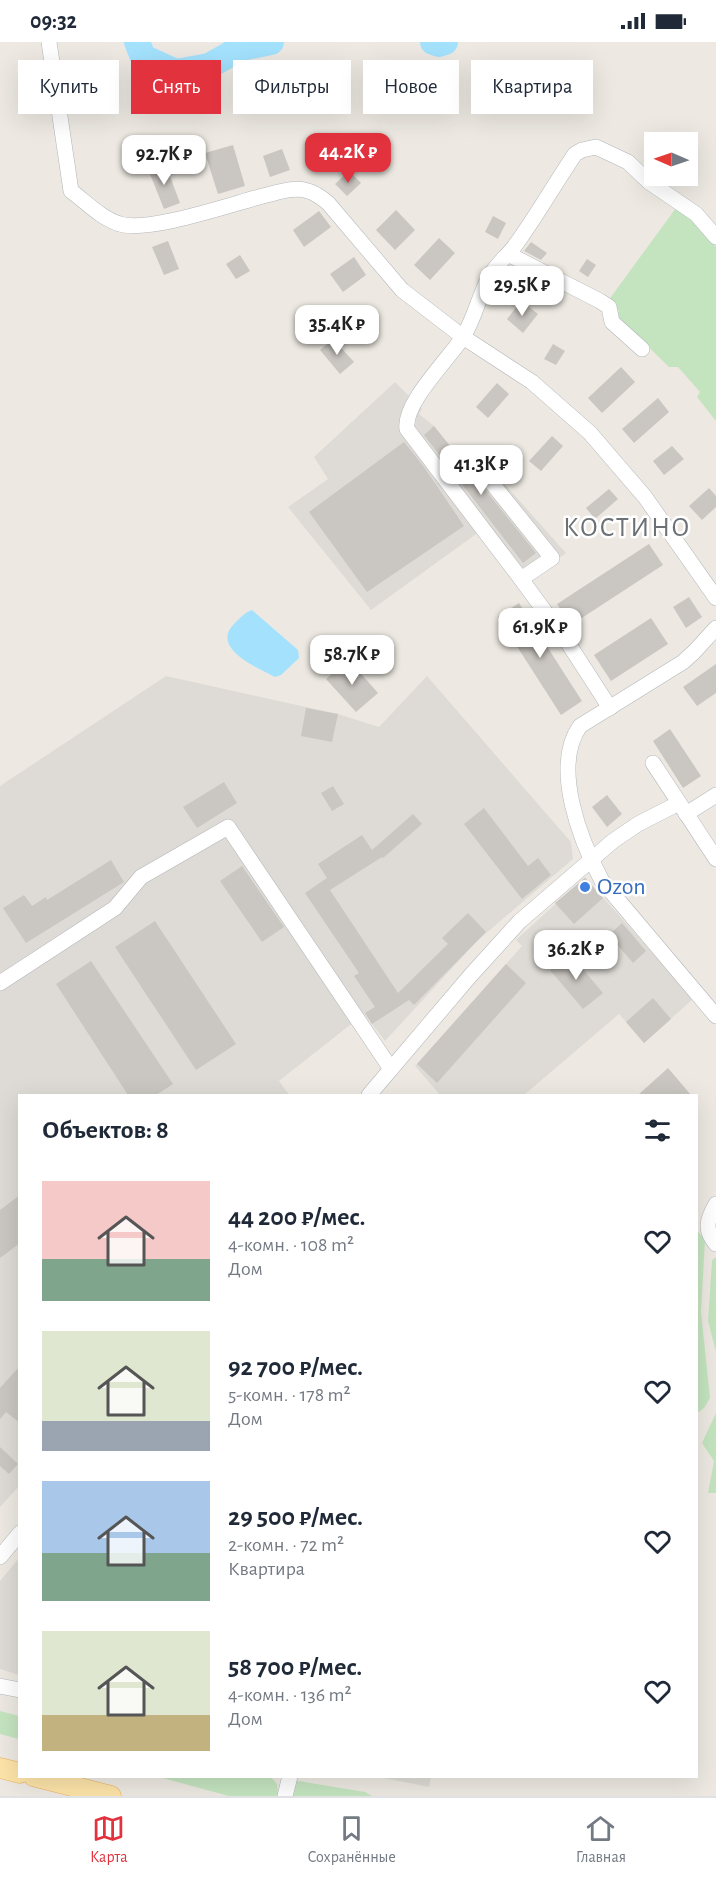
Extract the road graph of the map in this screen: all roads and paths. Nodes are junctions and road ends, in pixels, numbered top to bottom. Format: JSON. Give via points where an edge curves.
{"nodes":[{"id":1,"x":49,"y":42,"type":"edge"},
{"id":2,"x":716,"y":237,"type":"edge"},
{"id":3,"x":508,"y":254,"type":"junction"},
{"id":4,"x":463,"y":337,"type":"junction"},
{"id":5,"x":642,"y":349,"type":"dead end"},
{"id":6,"x":483,"y":472,"type":"dead end"},
{"id":7,"x":521,"y":579,"type":"junction"},
{"id":8,"x":716,"y":598,"type":"edge"},
{"id":9,"x":716,"y":628,"type":"edge"},
{"id":10,"x":610,"y":708,"type":"junction"},
{"id":11,"x":653,"y":764,"type":"dead end"},
{"id":12,"x":716,"y":795,"type":"edge"},
{"id":13,"x":683,"y":809,"type":"junction"},
{"id":14,"x":592,"y":858,"type":"junction"},
{"id":15,"x":716,"y":859,"type":"edge"},
{"id":16,"x":0,"y":983,"type":"edge"},
{"id":17,"x":716,"y":1016,"type":"edge"},
{"id":18,"x":391,"y":1069,"type":"junction"},
{"id":19,"x":370,"y":1094,"type":"edge"},
{"id":20,"x":716,"y":1204,"type":"edge"},
{"id":21,"x":716,"y":1245,"type":"edge"},
{"id":22,"x":18,"y":1535,"type":"edge"},
{"id":23,"x":0,"y":1557,"type":"edge"},
{"id":24,"x":0,"y":1686,"type":"edge"},
{"id":25,"x":18,"y":1690,"type":"edge"},
{"id":26,"x":0,"y":1768,"type":"edge"},
{"id":27,"x":18,"y":1772,"type":"edge"},
{"id":28,"x":41,"y":1778,"type":"edge"},
{"id":29,"x":290,"y":1778,"type":"edge"},
{"id":30,"x":111,"y":1796,"type":"edge"},
{"id":31,"x":285,"y":1796,"type":"edge"}],
"edges":[{"from":1,"to":4,"type":"street","via":[[71,191],[106,218],[134,226],[156,224],[283,191],[307,190],[328,203],[402,290]]},
{"from":2,"to":3,"type":"street","via":[[696,214],[649,182],[628,162],[596,147],[574,154]]},
{"from":3,"to":4,"type":"street","via":[[492,272]]},
{"from":3,"to":5,"type":"street","via":[[600,301],[609,308],[612,322]]},
{"from":4,"to":7,"type":"street","via":[[418,398],[408,415],[407,429]]},
{"from":4,"to":8,"type":"street","via":[[532,382],[590,433],[645,497]]},
{"from":6,"to":7,"type":"street","via":[[552,558]]},
{"from":7,"to":10,"type":"street"},
{"from":9,"to":10,"type":"street","via":[[683,662]]},
{"from":10,"to":14,"type":"street","via":[[580,726],[569,758],[569,795]]},
{"from":11,"to":13,"type":"street"},
{"from":12,"to":13,"type":"street"},
{"from":13,"to":14,"type":"street","via":[[638,824]]},
{"from":13,"to":15,"type":"street"},
{"from":14,"to":17,"type":"street","via":[[602,881]]},
{"from":14,"to":18,"type":"street","via":[[497,944]]},
{"from":16,"to":18,"type":"street","via":[[115,908],[141,877],[228,827]]},
{"from":18,"to":19,"type":"street"},
{"from":20,"to":21,"type":"street","via":[[707,1223],[708,1234]]},
{"from":22,"to":23,"type":"street"},
{"from":24,"to":25,"type":"street"},
{"from":26,"to":27,"type":"main road"},
{"from":28,"to":30,"type":"main road"},
{"from":29,"to":31,"type":"street"}]}
